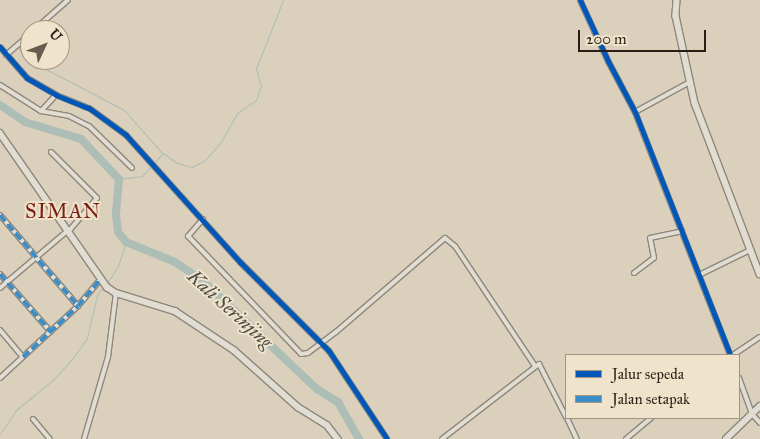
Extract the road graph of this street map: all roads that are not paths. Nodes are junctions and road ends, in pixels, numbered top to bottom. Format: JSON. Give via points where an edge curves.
{"nodes":[{"id":1,"x":68,"y":0,"type":"edge"},
{"id":2,"x":580,"y":0,"type":"edge"},
{"id":3,"x":677,"y":0,"type":"edge"},
{"id":4,"x":45,"y":20,"type":"edge"},
{"id":5,"x":20,"y":42,"type":"edge"},
{"id":6,"x":0,"y":47,"type":"edge"},
{"id":7,"x":6,"y":55,"type":"junction"},
{"id":8,"x":690,"y":82,"type":"junction"},
{"id":9,"x":0,"y":85,"type":"edge"},
{"id":10,"x":56,"y":95,"type":"junction"},
{"id":11,"x":41,"y":111,"type":"junction"},
{"id":12,"x":635,"y":112,"type":"junction"},
{"id":13,"x":0,"y":133,"type":"edge"},
{"id":14,"x":51,"y":152,"type":"dead end"},
{"id":15,"x":132,"y":168,"type":"dead end"},
{"id":16,"x":0,"y":215,"type":"edge"},
{"id":17,"x":203,"y":219,"type":"junction"},
{"id":18,"x":682,"y":231,"type":"junction"},
{"id":19,"x":66,"y":232,"type":"junction"},
{"id":20,"x":750,"y":250,"type":"junction"},
{"id":21,"x":36,"y":257,"type":"junction"},
{"id":22,"x":634,"y":273,"type":"dead end"},
{"id":23,"x":0,"y":274,"type":"edge"},
{"id":24,"x":760,"y":274,"type":"edge"},
{"id":25,"x":699,"y":275,"type":"junction"},
{"id":26,"x":101,"y":281,"type":"junction"},
{"id":27,"x":7,"y":282,"type":"junction"},
{"id":28,"x":0,"y":288,"type":"edge"},
{"id":29,"x":116,"y":293,"type":"junction"},
{"id":30,"x":78,"y":306,"type":"junction"},
{"id":31,"x":0,"y":330,"type":"edge"},
{"id":32,"x":51,"y":332,"type":"junction"},
{"id":33,"x":760,"y":337,"type":"edge"},
{"id":34,"x":322,"y":343,"type":"junction"},
{"id":35,"x":732,"y":354,"type":"edge"},
{"id":36,"x":734,"y":354,"type":"edge"},
{"id":37,"x":24,"y":357,"type":"junction"},
{"id":38,"x":535,"y":366,"type":"junction"},
{"id":39,"x":0,"y":378,"type":"edge"},
{"id":40,"x":740,"y":381,"type":"edge"},
{"id":41,"x":760,"y":406,"type":"edge"},
{"id":42,"x":752,"y":414,"type":"junction"},
{"id":43,"x":565,"y":415,"type":"edge"},
{"id":44,"x":33,"y":419,"type":"dead end"},
{"id":45,"x":567,"y":419,"type":"edge"},
{"id":46,"x":650,"y":419,"type":"edge"},
{"id":47,"x":760,"y":423,"type":"edge"},
{"id":48,"x":50,"y":439,"type":"edge"},
{"id":49,"x":84,"y":439,"type":"edge"},
{"id":50,"x":338,"y":439,"type":"edge"},
{"id":51,"x":387,"y":439,"type":"edge"},
{"id":52,"x":442,"y":439,"type":"edge"},
{"id":53,"x":576,"y":439,"type":"edge"},
{"id":54,"x":626,"y":439,"type":"edge"},
{"id":55,"x":726,"y":439,"type":"edge"}],
"edges":[{"from":1,"to":4,"type":"street"},
{"from":2,"to":12,"type":"street"},
{"from":3,"to":8,"type":"main road","via":[[676,16]]},
{"from":5,"to":7,"type":"street"},
{"from":6,"to":7,"type":"street"},
{"from":7,"to":10,"type":"street","via":[[27,78]]},
{"from":8,"to":12,"type":"street"},
{"from":8,"to":20,"type":"main road","via":[[708,142]]},
{"from":9,"to":11,"type":"street"},
{"from":10,"to":11,"type":"street"},
{"from":10,"to":17,"type":"street","via":[[89,108],[111,122]]},
{"from":11,"to":15,"type":"street","via":[[69,116],[90,126]]},
{"from":12,"to":18,"type":"street"},
{"from":13,"to":19,"type":"main road"},
{"from":14,"to":19,"type":"street","via":[[97,198]]},
{"from":16,"to":21,"type":"street"},
{"from":17,"to":34,"type":"street","via":[[240,262]]},
{"from":17,"to":34,"type":"street","via":[[188,236],[229,281],[298,352],[308,353]]},
{"from":18,"to":22,"type":"street","via":[[650,238],[648,243],[654,258]]},
{"from":18,"to":25,"type":"street"},
{"from":19,"to":21,"type":"street"},
{"from":19,"to":26,"type":"main road"},
{"from":20,"to":24,"type":"main road"},
{"from":20,"to":25,"type":"street"},
{"from":21,"to":27,"type":"street"},
{"from":21,"to":30,"type":"street"},
{"from":23,"to":27,"type":"street"},
{"from":25,"to":35,"type":"street"},
{"from":26,"to":29,"type":"main road"},
{"from":26,"to":30,"type":"street"},
{"from":27,"to":28,"type":"street"},
{"from":27,"to":32,"type":"street"},
{"from":29,"to":49,"type":"street","via":[[108,357]]},
{"from":29,"to":50,"type":"main road","via":[[175,311],[234,350],[298,407],[327,425]]},
{"from":30,"to":32,"type":"street"},
{"from":31,"to":37,"type":"street"},
{"from":32,"to":37,"type":"street"},
{"from":33,"to":36,"type":"street"},
{"from":34,"to":38,"type":"street","via":[[446,238],[455,246]]},
{"from":34,"to":51,"type":"street"},
{"from":37,"to":39,"type":"street"},
{"from":38,"to":43,"type":"street","via":[[542,366]]},
{"from":38,"to":52,"type":"street","via":[[466,424]]},
{"from":40,"to":42,"type":"street"},
{"from":41,"to":42,"type":"main road"},
{"from":42,"to":47,"type":"street"},
{"from":42,"to":55,"type":"main road"},
{"from":44,"to":48,"type":"street"},
{"from":45,"to":53,"type":"street"},
{"from":46,"to":54,"type":"street"}]}
